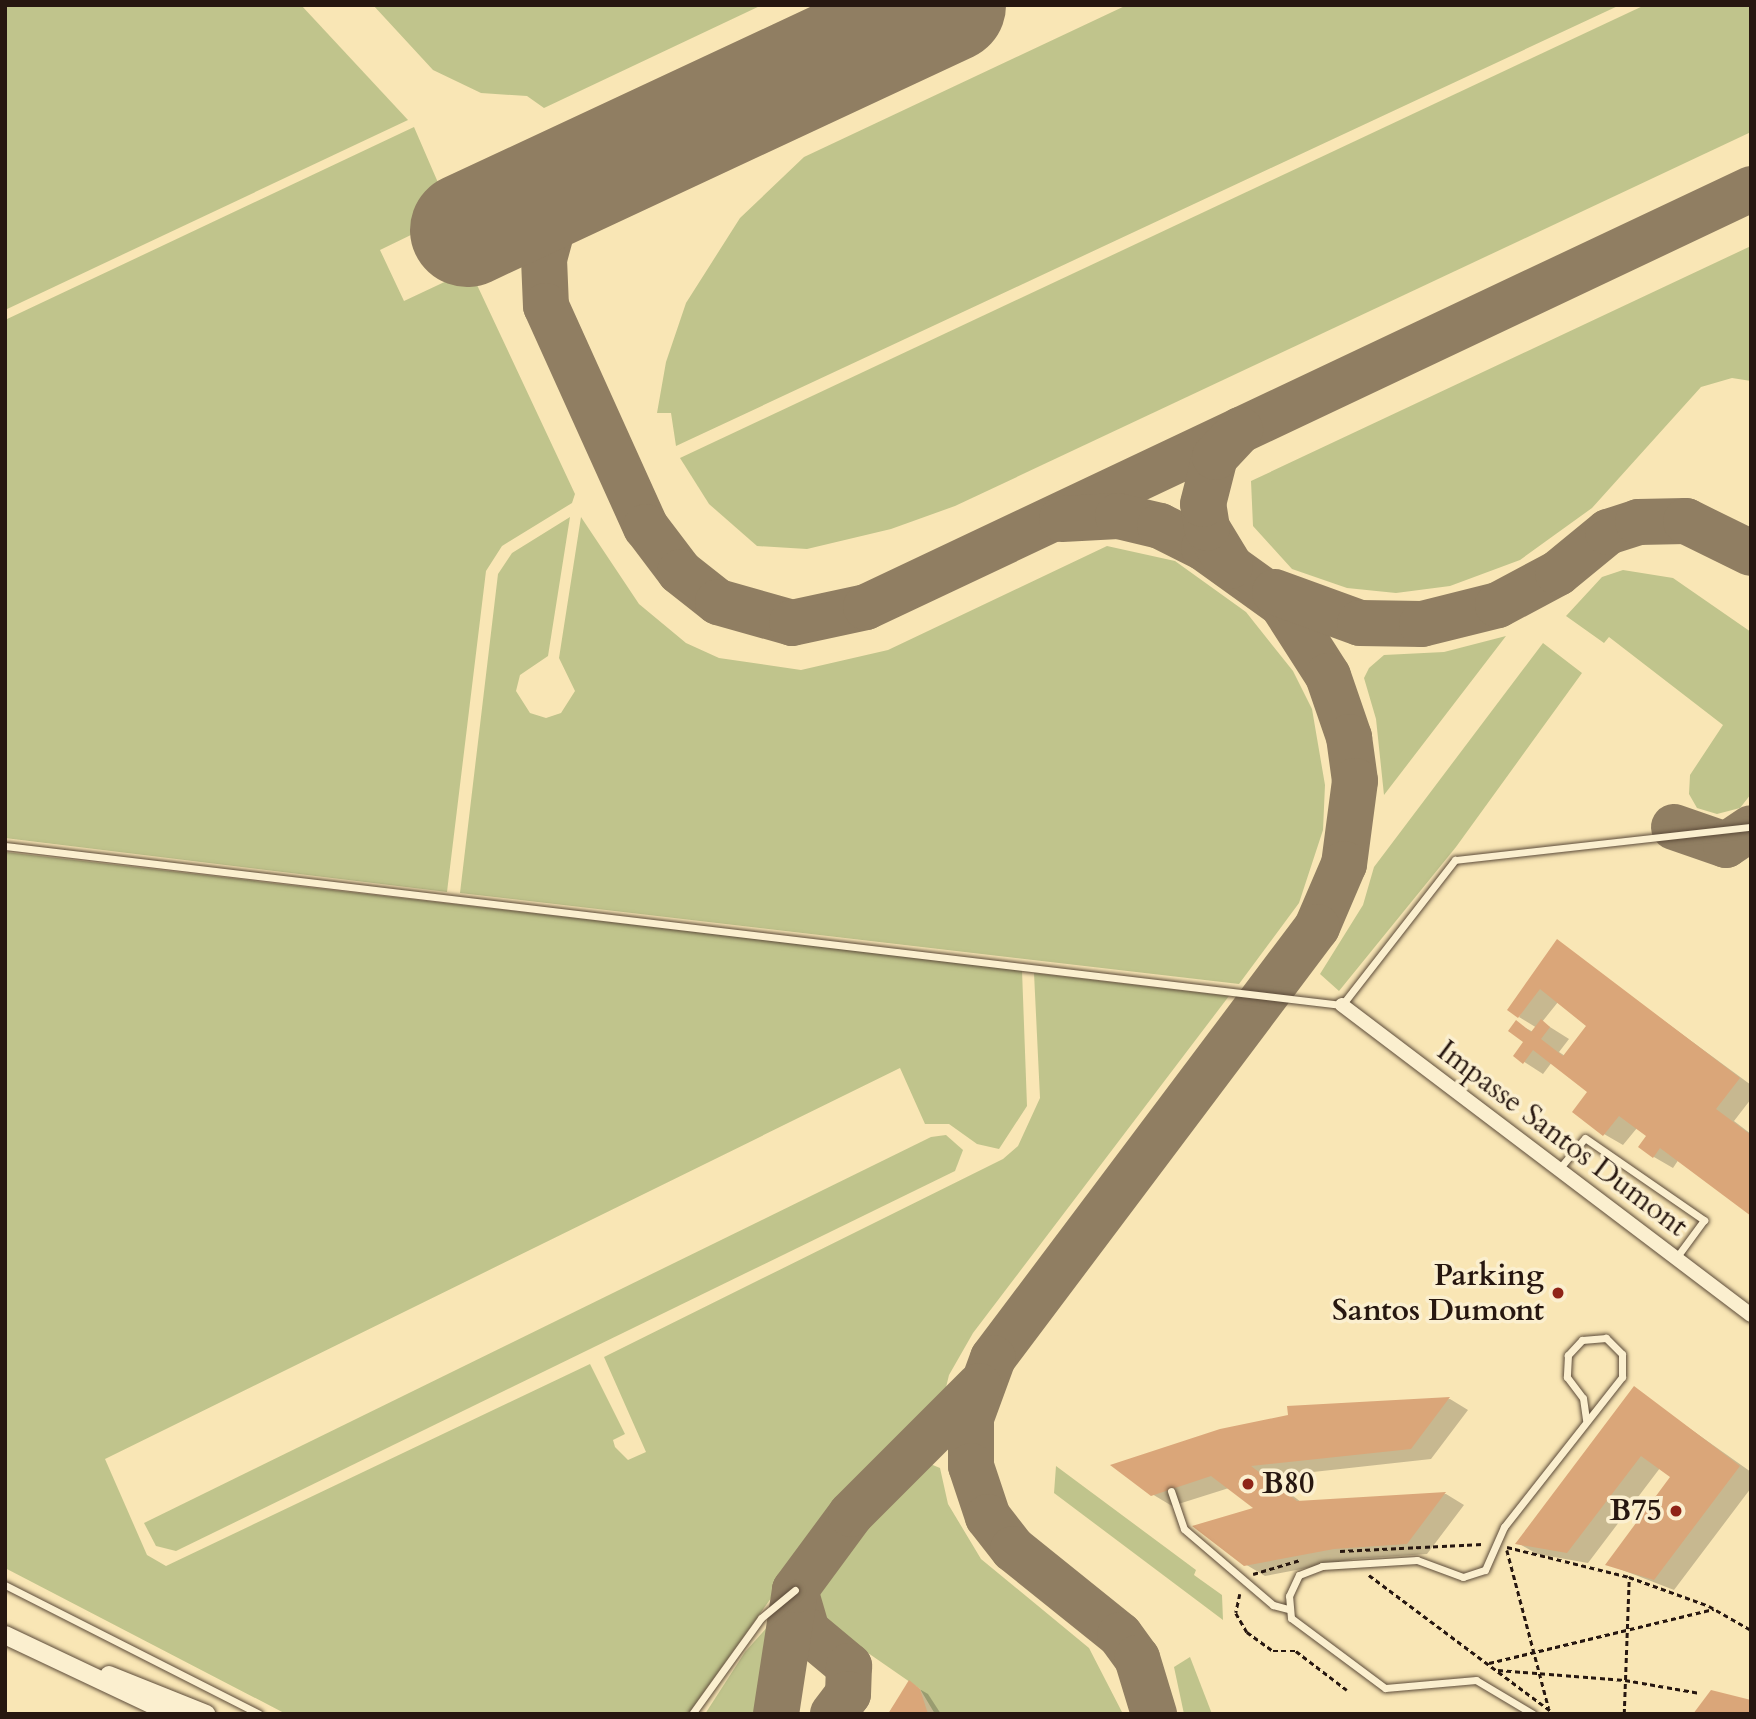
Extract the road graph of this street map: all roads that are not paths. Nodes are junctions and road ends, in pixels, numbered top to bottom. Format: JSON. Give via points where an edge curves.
{"nodes":[{"id":1,"x":1751,"y":827,"type":"edge"},
{"id":2,"x":5,"y":846,"type":"edge"},
{"id":3,"x":1342,"y":1005,"type":"junction"},
{"id":4,"x":1559,"y":1169,"type":"junction"},
{"id":5,"x":1676,"y":1258,"type":"junction"},
{"id":6,"x":1751,"y":1314,"type":"edge"},
{"id":7,"x":1586,"y":1420,"type":"junction"},
{"id":8,"x":1171,"y":1490,"type":"dead end"},
{"id":9,"x":5,"y":1585,"type":"edge"},
{"id":10,"x":795,"y":1590,"type":"dead end"},
{"id":11,"x":1288,"y":1609,"type":"junction"},
{"id":12,"x":5,"y":1635,"type":"edge"},
{"id":13,"x":82,"y":1670,"type":"junction"},
{"id":14,"x":172,"y":1714,"type":"edge"},
{"id":15,"x":206,"y":1714,"type":"edge"},
{"id":16,"x":260,"y":1714,"type":"edge"},
{"id":17,"x":692,"y":1714,"type":"edge"},
{"id":18,"x":1533,"y":1714,"type":"edge"}],
"edges":[{"from":1,"to":3,"type":"lane","via":[[1455,860]]},
{"from":2,"to":3,"type":"lane"},
{"from":3,"to":4,"type":"street","name":"Impasse Santos Dumont"},
{"from":4,"to":5,"type":"street","name":"Impasse Santos Dumont"},
{"from":4,"to":5,"type":"lane","via":[[1586,1138],[1704,1220]]},
{"from":5,"to":6,"type":"street","name":"Impasse Santos Dumont"},
{"from":7,"to":7,"type":"lane","via":[[1622,1377],[1622,1354],[1606,1338],[1582,1340],[1567,1355],[1567,1377],[1583,1398]]},
{"from":7,"to":11,"type":"lane","via":[[1504,1527],[1503,1546],[1491,1563],[1473,1576],[1453,1576],[1417,1560],[1353,1563],[1299,1575]]},
{"from":8,"to":11,"type":"lane","via":[[1184,1529]]},
{"from":9,"to":16,"type":"lane"},
{"from":10,"to":17,"type":"lane","via":[[761,1618]]},
{"from":11,"to":18,"type":"lane","via":[[1291,1618],[1385,1688],[1476,1680]]},
{"from":12,"to":13,"type":"street"},
{"from":13,"to":14,"type":"street"},
{"from":13,"to":15,"type":"street","via":[[151,1688]]}]}
